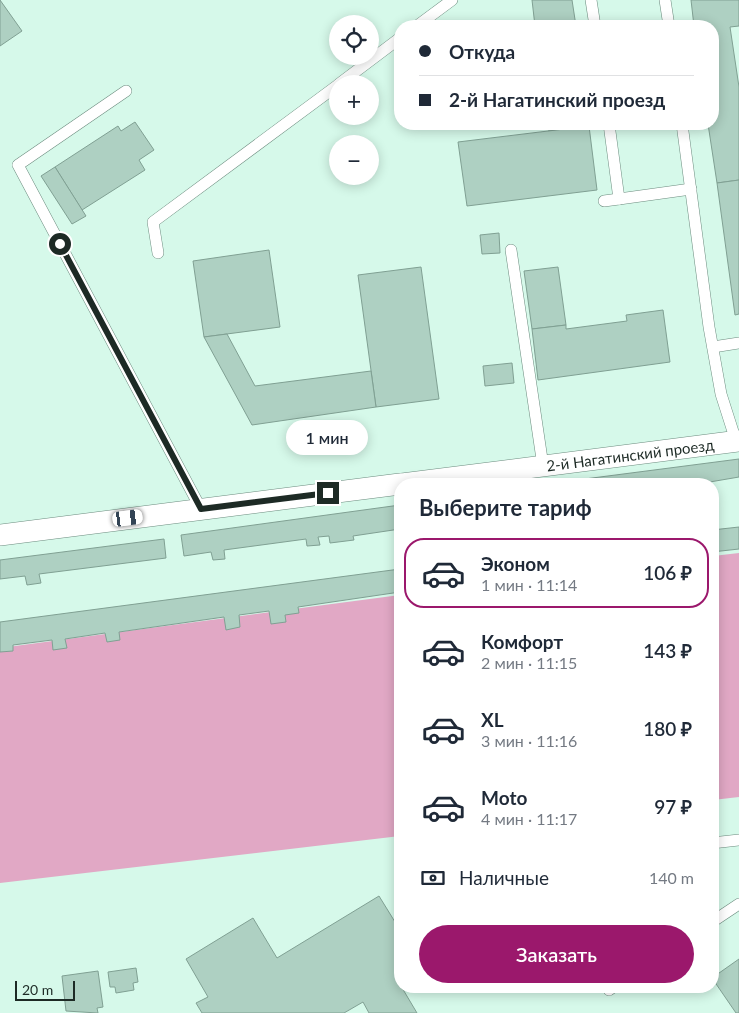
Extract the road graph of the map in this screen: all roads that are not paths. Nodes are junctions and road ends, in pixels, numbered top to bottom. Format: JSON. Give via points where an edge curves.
{"nodes":[{"id":1,"x":452,"y":0,"type":"edge"},
{"id":2,"x":591,"y":0,"type":"edge"},
{"id":3,"x":665,"y":0,"type":"edge"},
{"id":4,"x":424,"y":20,"type":"edge"},
{"id":5,"x":594,"y":20,"type":"edge"},
{"id":6,"x":668,"y":20,"type":"edge"},
{"id":7,"x":394,"y":42,"type":"edge"},
{"id":8,"x":350,"y":75,"type":"edge"},
{"id":9,"x":126,"y":91,"type":"dead end"},
{"id":10,"x":329,"y":91,"type":"edge"},
{"id":11,"x":610,"y":130,"type":"edge"},
{"id":12,"x":683,"y":130,"type":"edge"},
{"id":13,"x":691,"y":189,"type":"junction"},
{"id":14,"x":619,"y":199,"type":"junction"},
{"id":15,"x":604,"y":201,"type":"dead end"},
{"id":16,"x":511,"y":250,"type":"dead end"},
{"id":17,"x":158,"y":253,"type":"dead end"},
{"id":18,"x":739,"y":343,"type":"edge"},
{"id":19,"x":713,"y":347,"type":"junction"},
{"id":20,"x":738,"y":441,"type":"edge"},
{"id":21,"x":543,"y":466,"type":"junction"},
{"id":22,"x":448,"y":478,"type":"edge"},
{"id":23,"x":394,"y":485,"type":"edge"},
{"id":24,"x":201,"y":509,"type":"junction"},
{"id":25,"x":0,"y":535,"type":"edge"},
{"id":26,"x":739,"y":840,"type":"edge"},
{"id":27,"x":719,"y":842,"type":"edge"},
{"id":28,"x":739,"y":904,"type":"edge"},
{"id":29,"x":719,"y":917,"type":"edge"}],
"edges":[{"from":1,"to":4,"type":"lane"},
{"from":2,"to":5,"type":"lane"},
{"from":3,"to":6,"type":"lane"},
{"from":7,"to":8,"type":"lane"},
{"from":9,"to":24,"type":"lane","via":[[18,166]]},
{"from":10,"to":17,"type":"lane","via":[[153,222]]},
{"from":11,"to":14,"type":"lane"},
{"from":12,"to":13,"type":"lane"},
{"from":13,"to":14,"type":"lane"},
{"from":13,"to":19,"type":"lane"},
{"from":14,"to":15,"type":"lane"},
{"from":16,"to":21,"type":"lane"},
{"from":18,"to":19,"type":"lane"},
{"from":19,"to":20,"type":"lane","via":[[721,394]]},
{"from":20,"to":21,"type":"street","name":"2-й Нагатинский проезд"},
{"from":21,"to":22,"type":"street","name":"2-й Нагатинский проезд"},
{"from":23,"to":24,"type":"street","name":"2-й Нагатинский проезд"},
{"from":24,"to":25,"type":"street","name":"2-й Нагатинский проезд"},
{"from":26,"to":27,"type":"lane"},
{"from":28,"to":29,"type":"lane"}]}
